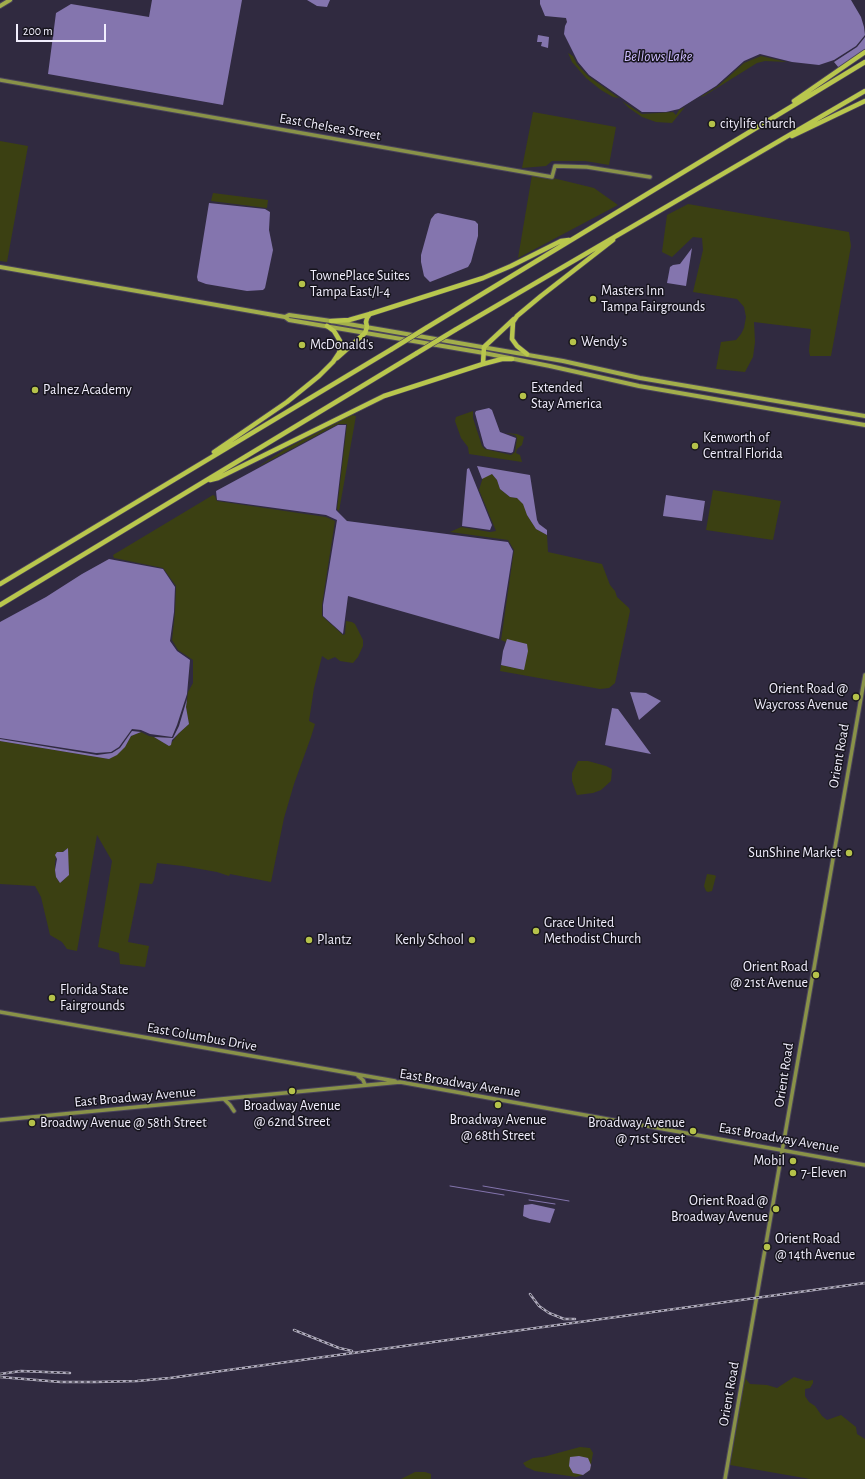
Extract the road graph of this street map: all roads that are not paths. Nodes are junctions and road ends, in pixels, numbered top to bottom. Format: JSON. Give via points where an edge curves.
{"nodes":[{"id":1,"x":10,"y":0,"type":"edge"},
{"id":2,"x":0,"y":6,"type":"edge"},
{"id":3,"x":865,"y":52,"type":"edge"},
{"id":4,"x":865,"y":62,"type":"edge"},
{"id":5,"x":0,"y":80,"type":"edge"},
{"id":6,"x":865,"y":91,"type":"edge"},
{"id":7,"x":865,"y":101,"type":"edge"},
{"id":8,"x":765,"y":122,"type":"junction"},
{"id":9,"x":782,"y":139,"type":"junction"},
{"id":10,"x":650,"y":177,"type":"dead end"},
{"id":11,"x":629,"y":228,"type":"junction"},
{"id":12,"x":571,"y":240,"type":"junction"},
{"id":13,"x":0,"y":267,"type":"edge"},
{"id":14,"x":370,"y":314,"type":"junction"},
{"id":15,"x":517,"y":316,"type":"junction"},
{"id":16,"x":284,"y":317,"type":"junction"},
{"id":17,"x":331,"y":321,"type":"junction"},
{"id":18,"x":327,"y":326,"type":"junction"},
{"id":19,"x":367,"y":327,"type":"junction"},
{"id":20,"x":365,"y":333,"type":"junction"},
{"id":21,"x":484,"y":347,"type":"junction"},
{"id":22,"x":484,"y":353,"type":"junction"},
{"id":23,"x":527,"y":354,"type":"junction"},
{"id":24,"x":512,"y":359,"type":"junction"},
{"id":25,"x":483,"y":364,"type":"junction"},
{"id":26,"x":319,"y":376,"type":"junction"},
{"id":27,"x":713,"y":391,"type":"junction"},
{"id":28,"x":728,"y":393,"type":"junction"},
{"id":29,"x":719,"y":399,"type":"junction"},
{"id":30,"x":865,"y":416,"type":"edge"},
{"id":31,"x":865,"y":425,"type":"edge"},
{"id":32,"x":178,"y":476,"type":"junction"},
{"id":33,"x":204,"y":481,"type":"junction"},
{"id":34,"x":0,"y":584,"type":"edge"},
{"id":35,"x":0,"y":605,"type":"edge"},
{"id":36,"x":865,"y":675,"type":"edge"},
{"id":37,"x":0,"y":1012,"type":"edge"},
{"id":38,"x":355,"y":1075,"type":"junction"},
{"id":39,"x":377,"y":1078,"type":"junction"},
{"id":40,"x":400,"y":1082,"type":"junction"},
{"id":41,"x":382,"y":1083,"type":"junction"},
{"id":42,"x":364,"y":1086,"type":"junction"},
{"id":43,"x":224,"y":1099,"type":"junction"},
{"id":44,"x":234,"y":1111,"type":"dead end"},
{"id":45,"x":0,"y":1120,"type":"edge"},
{"id":46,"x":782,"y":1150,"type":"junction"},
{"id":47,"x":865,"y":1165,"type":"edge"},
{"id":48,"x":725,"y":1479,"type":"edge"}],
"edges":[{"from":1,"to":2,"type":"main road"},
{"from":3,"to":8,"type":"highway"},
{"from":4,"to":8,"type":"highway"},
{"from":5,"to":10,"type":"street","name":"East Chelsea Street","via":[[552,177],[554,166],[586,167]]},
{"from":6,"to":9,"type":"highway"},
{"from":7,"to":9,"type":"highway","via":[[798,134]]},
{"from":8,"to":12,"type":"highway"},
{"from":9,"to":11,"type":"highway"},
{"from":11,"to":15,"type":"highway"},
{"from":11,"to":33,"type":"highway","bridge":true},
{"from":12,"to":14,"type":"highway","via":[[561,241],[493,274]]},
{"from":12,"to":32,"type":"highway","bridge":true},
{"from":13,"to":16,"type":"main road"},
{"from":14,"to":17,"type":"highway","via":[[349,320]]},
{"from":14,"to":19,"type":"highway","via":[[366,322]]},
{"from":15,"to":21,"type":"highway"},
{"from":15,"to":23,"type":"highway","via":[[513,322],[512,339]]},
{"from":16,"to":17,"type":"main road","via":[[289,315]]},
{"from":16,"to":18,"type":"main road"},
{"from":17,"to":19,"type":"main road"},
{"from":18,"to":20,"type":"main road"},
{"from":18,"to":26,"type":"highway","via":[[338,336],[339,353]]},
{"from":19,"to":20,"type":"highway"},
{"from":19,"to":21,"type":"main road"},
{"from":20,"to":22,"type":"main road"},
{"from":20,"to":26,"type":"highway"},
{"from":21,"to":22,"type":"highway"},
{"from":21,"to":23,"type":"main road"},
{"from":22,"to":24,"type":"main road"},
{"from":22,"to":25,"type":"highway"},
{"from":23,"to":27,"type":"main road"},
{"from":24,"to":25,"type":"highway"},
{"from":24,"to":29,"type":"main road","via":[[639,386]]},
{"from":25,"to":33,"type":"highway","via":[[384,396],[225,474]]},
{"from":26,"to":32,"type":"highway","via":[[282,405]]},
{"from":27,"to":28,"type":"main road"},
{"from":27,"to":29,"type":"main road"},
{"from":28,"to":29,"type":"main road"},
{"from":28,"to":30,"type":"main road"},
{"from":29,"to":31,"type":"main road"},
{"from":32,"to":34,"type":"highway"},
{"from":33,"to":35,"type":"highway"},
{"from":36,"to":46,"type":"street","name":"Orient Road"},
{"from":37,"to":38,"type":"street","name":"East Columbus Drive"},
{"from":38,"to":39,"type":"street","name":"East Columbus Drive"},
{"from":38,"to":42,"type":"street","via":[[363,1080]]},
{"from":39,"to":40,"type":"street","name":"East Columbus Drive"},
{"from":39,"to":41,"type":"street"},
{"from":40,"to":41,"type":"street","name":"East Broadway Avenue"},
{"from":40,"to":46,"type":"street","name":"East Broadway Avenue"},
{"from":41,"to":42,"type":"street","name":"East Broadway Avenue"},
{"from":42,"to":43,"type":"street","name":"East Broadway Avenue"},
{"from":43,"to":44,"type":"street"},
{"from":43,"to":45,"type":"street","name":"East Broadway Avenue"},
{"from":46,"to":47,"type":"street","name":"East Broadway Avenue"},
{"from":46,"to":48,"type":"street","name":"Orient Road"}]}
